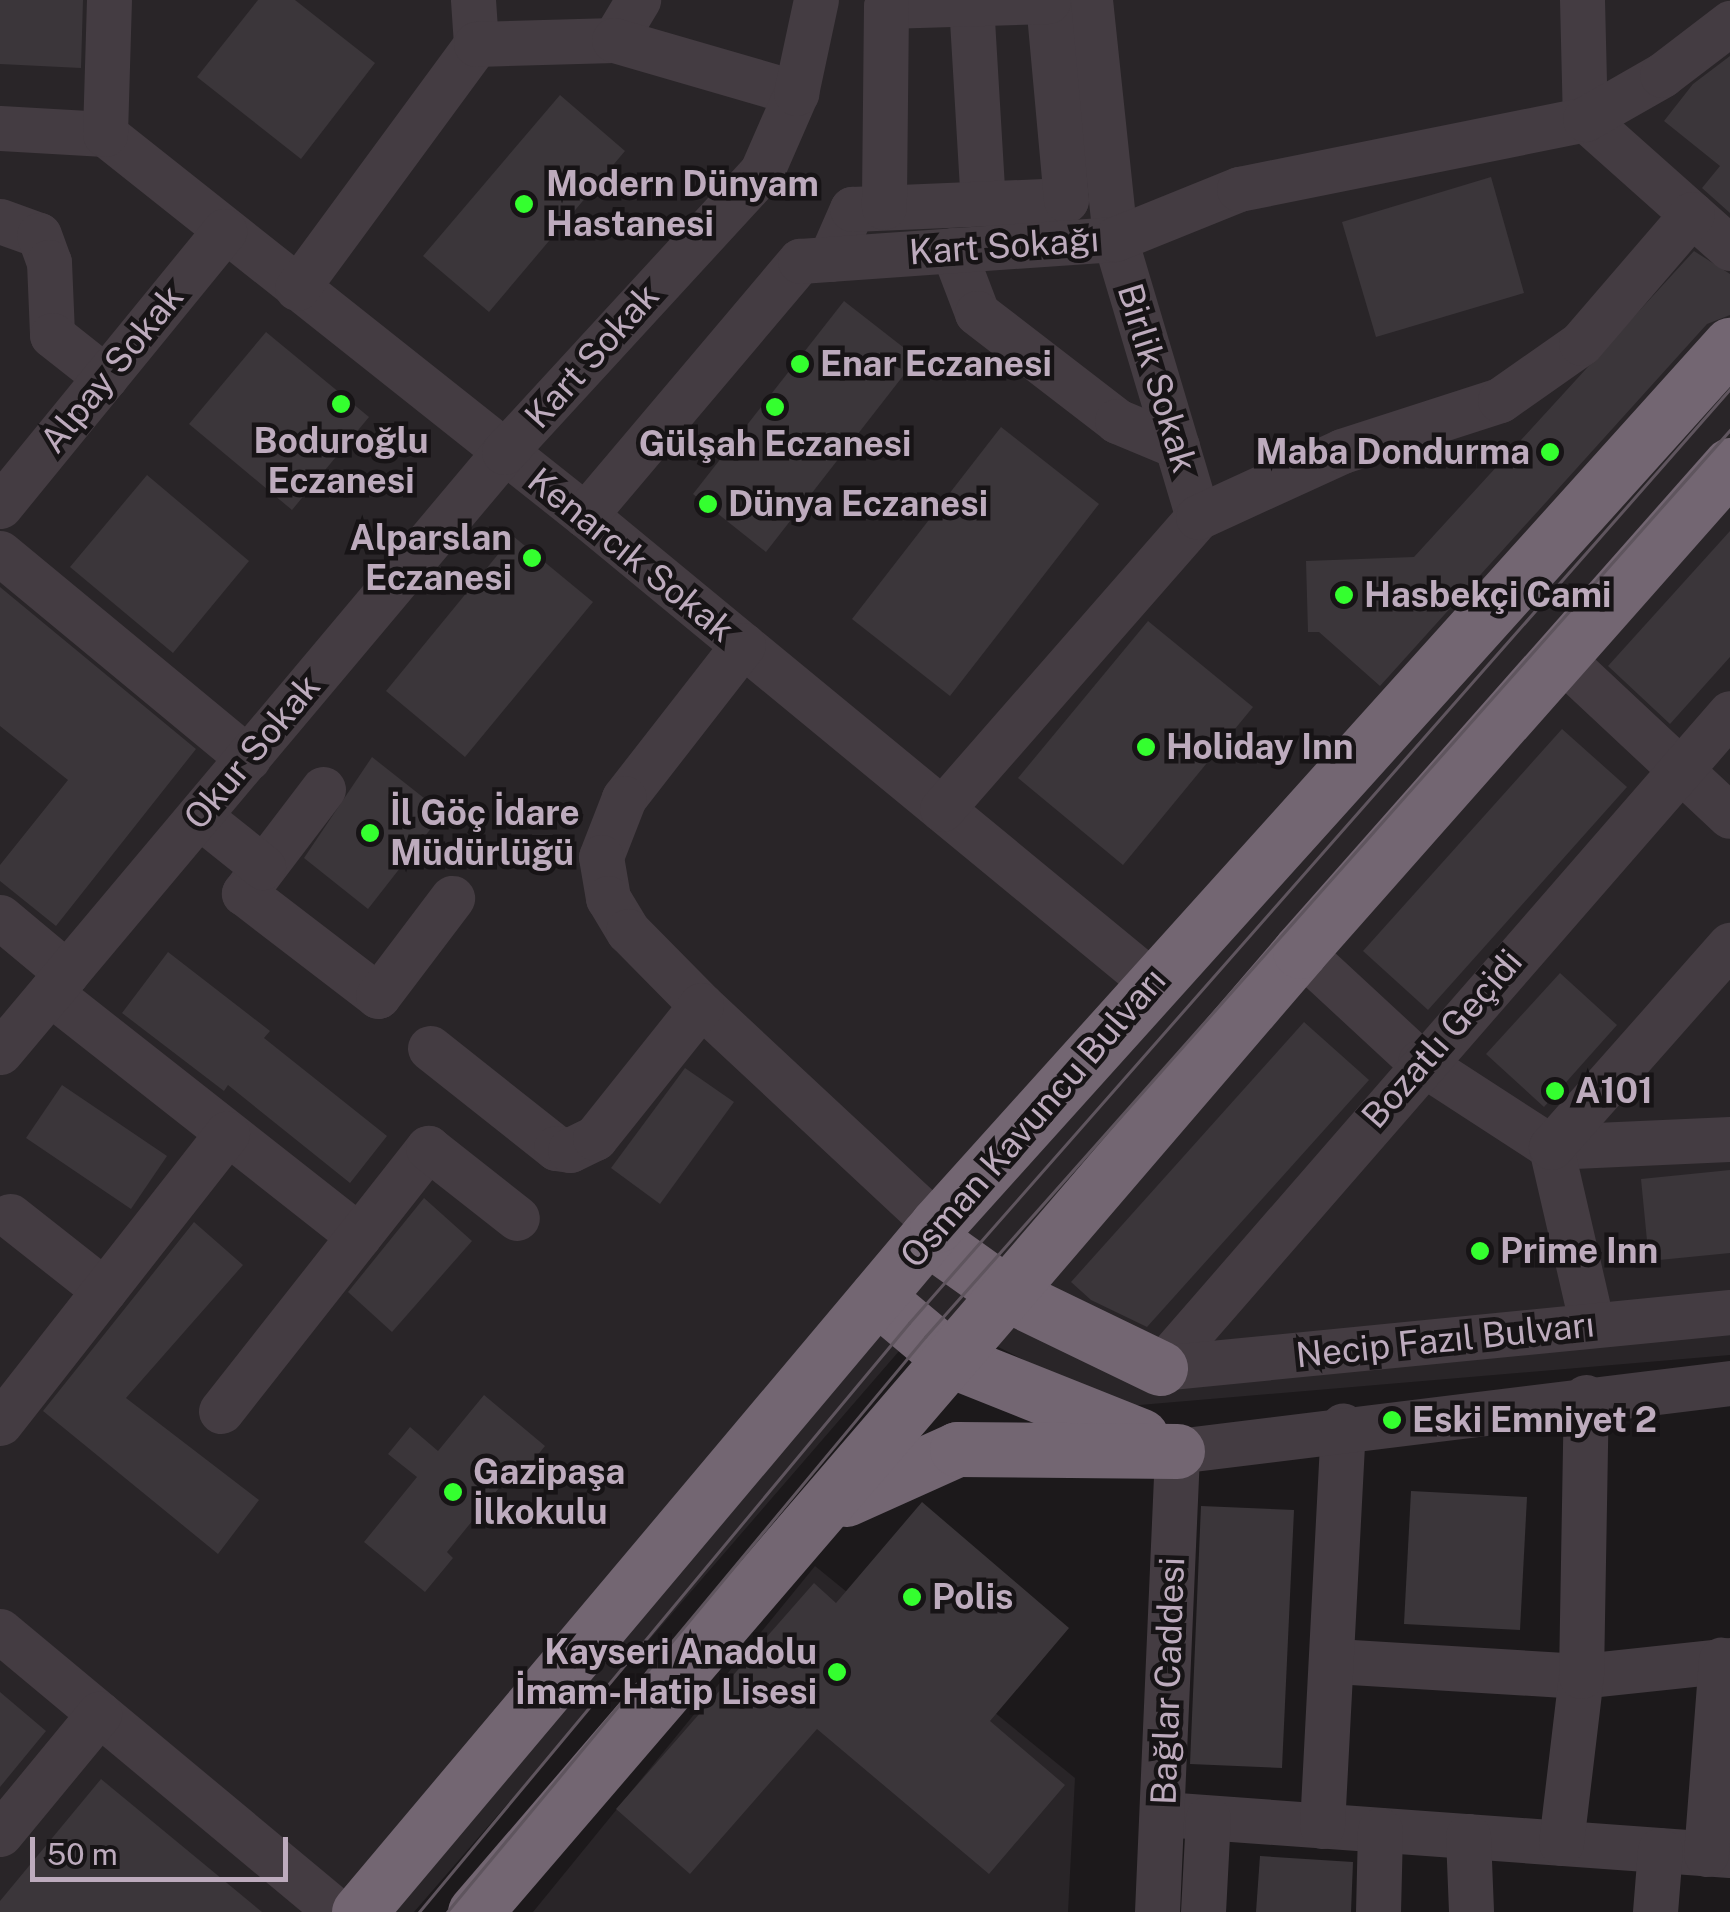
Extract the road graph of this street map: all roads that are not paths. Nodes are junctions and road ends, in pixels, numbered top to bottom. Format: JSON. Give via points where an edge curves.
{"nodes":[{"id":1,"x":109,"y":0,"type":"edge"},
{"id":2,"x":638,"y":0,"type":"edge"},
{"id":3,"x":1090,"y":0,"type":"edge"},
{"id":4,"x":1582,"y":0,"type":"edge"},
{"id":5,"x":972,"y":3,"type":"junction"},
{"id":6,"x":804,"y":4,"type":"edge"},
{"id":7,"x":474,"y":22,"type":"edge"},
{"id":8,"x":1730,"y":23,"type":"edge"},
{"id":9,"x":614,"y":40,"type":"junction"},
{"id":10,"x":796,"y":93,"type":"junction"},
{"id":11,"x":1585,"y":119,"type":"junction"},
{"id":12,"x":0,"y":128,"type":"edge"},
{"id":13,"x":105,"y":134,"type":"junction"},
{"id":14,"x":984,"y":203,"type":"junction"},
{"id":15,"x":884,"y":207,"type":"junction"},
{"id":16,"x":1692,"y":214,"type":"junction"},
{"id":17,"x":0,"y":221,"type":"edge"},
{"id":18,"x":224,"y":232,"type":"junction"},
{"id":19,"x":1114,"y":239,"type":"junction"},
{"id":20,"x":1730,"y":248,"type":"edge"},
{"id":21,"x":953,"y":250,"type":"junction"},
{"id":22,"x":830,"y":259,"type":"junction"},
{"id":23,"x":297,"y":288,"type":"junction"},
{"id":24,"x":1730,"y":344,"type":"edge"},
{"id":25,"x":105,"y":377,"type":"junction"},
{"id":26,"x":1178,"y":446,"type":"junction"},
{"id":27,"x":504,"y":452,"type":"junction"},
{"id":28,"x":1730,"y":465,"type":"edge"},
{"id":29,"x":0,"y":506,"type":"edge"},
{"id":30,"x":585,"y":515,"type":"junction"},
{"id":31,"x":1198,"y":517,"type":"junction"},
{"id":32,"x":0,"y":553,"type":"edge"},
{"id":33,"x":743,"y":645,"type":"junction"},
{"id":34,"x":1561,"y":658,"type":"junction"},
{"id":35,"x":1730,"y":713,"type":"edge"},
{"id":36,"x":248,"y":758,"type":"junction"},
{"id":37,"x":1681,"y":770,"type":"junction"},
{"id":38,"x":323,"y":789,"type":"dead end"},
{"id":39,"x":942,"y":809,"type":"junction"},
{"id":40,"x":199,"y":816,"type":"junction"},
{"id":41,"x":1730,"y":816,"type":"edge"},
{"id":42,"x":263,"y":867,"type":"junction"},
{"id":43,"x":452,"y":898,"type":"dead end"},
{"id":44,"x":0,"y":917,"type":"edge"},
{"id":45,"x":1730,"y":945,"type":"edge"},
{"id":46,"x":1300,"y":951,"type":"junction"},
{"id":47,"x":1152,"y":982,"type":"junction"},
{"id":48,"x":58,"y":983,"type":"junction"},
{"id":49,"x":701,"y":1005,"type":"junction"},
{"id":50,"x":4,"y":1039,"type":"edge"},
{"id":51,"x":430,"y":1048,"type":"dead end"},
{"id":52,"x":1420,"y":1062,"type":"junction"},
{"id":53,"x":228,"y":1133,"type":"junction"},
{"id":54,"x":1730,"y":1139,"type":"edge"},
{"id":55,"x":1552,"y":1147,"type":"junction"},
{"id":56,"x":10,"y":1216,"type":"dead end"},
{"id":57,"x":517,"y":1218,"type":"dead end"},
{"id":58,"x":932,"y":1231,"type":"junction"},
{"id":59,"x":359,"y":1236,"type":"junction"},
{"id":60,"x":104,"y":1290,"type":"junction"},
{"id":61,"x":1007,"y":1294,"type":"junction"},
{"id":62,"x":877,"y":1296,"type":"junction"},
{"id":63,"x":1730,"y":1312,"type":"edge"},
{"id":64,"x":1592,"y":1325,"type":"junction"},
{"id":65,"x":953,"y":1360,"type":"junction"},
{"id":66,"x":1160,"y":1368,"type":"junction"},
{"id":67,"x":1730,"y":1384,"type":"edge"},
{"id":68,"x":1586,"y":1396,"type":"junction"},
{"id":69,"x":222,"y":1411,"type":"dead end"},
{"id":70,"x":0,"y":1423,"type":"edge"},
{"id":71,"x":1343,"y":1426,"type":"junction"},
{"id":72,"x":1177,"y":1451,"type":"junction"},
{"id":73,"x":822,"y":1512,"type":"junction"},
{"id":74,"x":0,"y":1631,"type":"edge"},
{"id":75,"x":1725,"y":1660,"type":"edge"},
{"id":76,"x":1335,"y":1661,"type":"junction"},
{"id":77,"x":1581,"y":1676,"type":"junction"},
{"id":78,"x":99,"y":1714,"type":"junction"},
{"id":79,"x":1163,"y":1814,"type":"junction"},
{"id":80,"x":1208,"y":1818,"type":"junction"},
{"id":81,"x":1322,"y":1826,"type":"junction"},
{"id":82,"x":1380,"y":1830,"type":"junction"},
{"id":83,"x":0,"y":1834,"type":"edge"},
{"id":84,"x":1468,"y":1836,"type":"junction"},
{"id":85,"x":1560,"y":1843,"type":"junction"},
{"id":86,"x":1660,"y":1850,"type":"junction"},
{"id":87,"x":1718,"y":1855,"type":"edge"},
{"id":88,"x":338,"y":1912,"type":"edge"},
{"id":89,"x":359,"y":1912,"type":"edge"},
{"id":90,"x":475,"y":1912,"type":"edge"},
{"id":91,"x":1157,"y":1912,"type":"edge"},
{"id":92,"x":1203,"y":1912,"type":"edge"},
{"id":93,"x":1378,"y":1912,"type":"edge"},
{"id":94,"x":1471,"y":1912,"type":"edge"},
{"id":95,"x":1655,"y":1912,"type":"edge"}],
"edges":[{"from":1,"to":13,"type":"street"},
{"from":2,"to":9,"type":"street"},
{"from":3,"to":19,"type":"street","name":"Birlik Sokak"},
{"from":4,"to":11,"type":"street"},
{"from":5,"to":14,"type":"street"},
{"from":5,"to":14,"type":"street","via":[[1048,1],[1066,200]]},
{"from":5,"to":15,"type":"street","via":[[886,6]]},
{"from":6,"to":10,"type":"street","name":"Kart Sokak"},
{"from":7,"to":9,"type":"street"},
{"from":7,"to":23,"type":"street"},
{"from":8,"to":11,"type":"street","name":"Kart Sokağı","via":[[1662,75]]},
{"from":9,"to":10,"type":"street"},
{"from":10,"to":27,"type":"street","name":"Kart Sokak","via":[[762,171]]},
{"from":11,"to":16,"type":"street"},
{"from":11,"to":19,"type":"street","name":"Kart Sokağı","via":[[1239,189]]},
{"from":12,"to":13,"type":"street"},
{"from":13,"to":18,"type":"street","name":"Kenarcık Sokak"},
{"from":14,"to":15,"type":"street"},
{"from":15,"to":22,"type":"street","via":[[852,209]]},
{"from":16,"to":20,"type":"street"},
{"from":16,"to":31,"type":"street","via":[[1581,343],[1500,400],[1342,450]]},
{"from":17,"to":25,"type":"street","via":[[39,235],[49,262],[52,335]]},
{"from":18,"to":23,"type":"street","name":"Kenarcık Sokak"},
{"from":18,"to":25,"type":"street","name":"Alpay Sokak"},
{"from":19,"to":21,"type":"street","name":"Kart Sokağı"},
{"from":19,"to":26,"type":"street","name":"Birlik Sokak"},
{"from":21,"to":22,"type":"street","name":"Kart Sokağı"},
{"from":21,"to":26,"type":"street","via":[[978,312],[1117,421]]},
{"from":22,"to":30,"type":"street","name":"Kart Sokağı","via":[[800,261]]},
{"from":23,"to":27,"type":"street","name":"Kenarcık Sokak"},
{"from":24,"to":47,"type":"highway","name":"Osman Kavuncu Bulvarı"},
{"from":25,"to":29,"type":"street","name":"Alpay Sokak"},
{"from":26,"to":31,"type":"street","name":"Birlik Sokak"},
{"from":27,"to":30,"type":"street","name":"Kenarcık Sokak"},
{"from":27,"to":36,"type":"street","name":"Okur Sokak"},
{"from":28,"to":34,"type":"highway"},
{"from":30,"to":33,"type":"street","name":"Kenarcık Sokak"},
{"from":31,"to":39,"type":"street"},
{"from":32,"to":36,"type":"street"},
{"from":33,"to":39,"type":"street","name":"Kenarcık Sokak"},
{"from":33,"to":49,"type":"street","via":[[624,798],[602,857],[608,898],[628,931]]},
{"from":34,"to":37,"type":"street"},
{"from":34,"to":46,"type":"highway"},
{"from":35,"to":37,"type":"street","name":"Bozatlı Geçidi"},
{"from":36,"to":40,"type":"street","name":"Okur Sokak"},
{"from":37,"to":41,"type":"street"},
{"from":37,"to":52,"type":"street","name":"Bozatlı Geçidi"},
{"from":38,"to":42,"type":"street"},
{"from":39,"to":47,"type":"street","name":"Kenarcık Sokak"},
{"from":40,"to":42,"type":"street"},
{"from":40,"to":48,"type":"street","name":"Okur Sokak"},
{"from":42,"to":43,"type":"street","via":[[244,893],[378,996]]},
{"from":44,"to":48,"type":"street"},
{"from":45,"to":55,"type":"street"},
{"from":46,"to":52,"type":"street"},
{"from":46,"to":61,"type":"highway"},
{"from":47,"to":58,"type":"highway","name":"Osman Kavuncu Bulvarı"},
{"from":48,"to":50,"type":"street","name":"Okur Sokak"},
{"from":48,"to":53,"type":"street"},
{"from":49,"to":51,"type":"street","via":[[596,1138],[570,1150],[556,1148]]},
{"from":49,"to":58,"type":"street"},
{"from":52,"to":55,"type":"street"},
{"from":52,"to":66,"type":"street","name":"Bozatlı Geçidi"},
{"from":53,"to":59,"type":"street"},
{"from":53,"to":60,"type":"street"},
{"from":54,"to":55,"type":"street"},
{"from":55,"to":64,"type":"street"},
{"from":56,"to":60,"type":"street"},
{"from":57,"to":59,"type":"street","via":[[428,1148]]},
{"from":58,"to":61,"type":"highway"},
{"from":58,"to":62,"type":"highway","name":"Osman Kavuncu Bulvarı"},
{"from":59,"to":69,"type":"street"},
{"from":60,"to":70,"type":"street"},
{"from":61,"to":65,"type":"highway"},
{"from":61,"to":66,"type":"highway"},
{"from":62,"to":65,"type":"highway"},
{"from":62,"to":89,"type":"highway","name":"Osman Kavuncu Bulvarı"},
{"from":63,"to":64,"type":"street","name":"Necip Fazıl Bulvarı"},
{"from":64,"to":66,"type":"street","name":"Necip Fazıl Bulvarı"},
{"from":65,"to":72,"type":"highway"},
{"from":65,"to":73,"type":"highway"},
{"from":67,"to":68,"type":"street","name":"Necip Fazıl Bulvarı"},
{"from":68,"to":71,"type":"street","name":"Necip Fazıl Bulvarı"},
{"from":68,"to":77,"type":"street"},
{"from":71,"to":72,"type":"street","name":"Necip Fazıl Bulvarı"},
{"from":71,"to":76,"type":"street"},
{"from":72,"to":73,"type":"highway","via":[[957,1449],[898,1471]]},
{"from":72,"to":79,"type":"street","name":"Bağlar Caddesi"},
{"from":73,"to":90,"type":"highway"},
{"from":74,"to":78,"type":"street"},
{"from":75,"to":77,"type":"street"},
{"from":75,"to":87,"type":"street"},
{"from":76,"to":77,"type":"street"},
{"from":76,"to":81,"type":"street"},
{"from":77,"to":85,"type":"street"},
{"from":78,"to":83,"type":"street"},
{"from":78,"to":88,"type":"street"},
{"from":79,"to":80,"type":"street"},
{"from":79,"to":91,"type":"street","name":"Bağlar Caddesi"},
{"from":80,"to":81,"type":"street"},
{"from":80,"to":92,"type":"street"},
{"from":81,"to":82,"type":"street"},
{"from":82,"to":84,"type":"street"},
{"from":82,"to":93,"type":"street"},
{"from":84,"to":85,"type":"street"},
{"from":84,"to":94,"type":"street"},
{"from":85,"to":86,"type":"street"},
{"from":86,"to":87,"type":"street"},
{"from":86,"to":95,"type":"street"}]}
